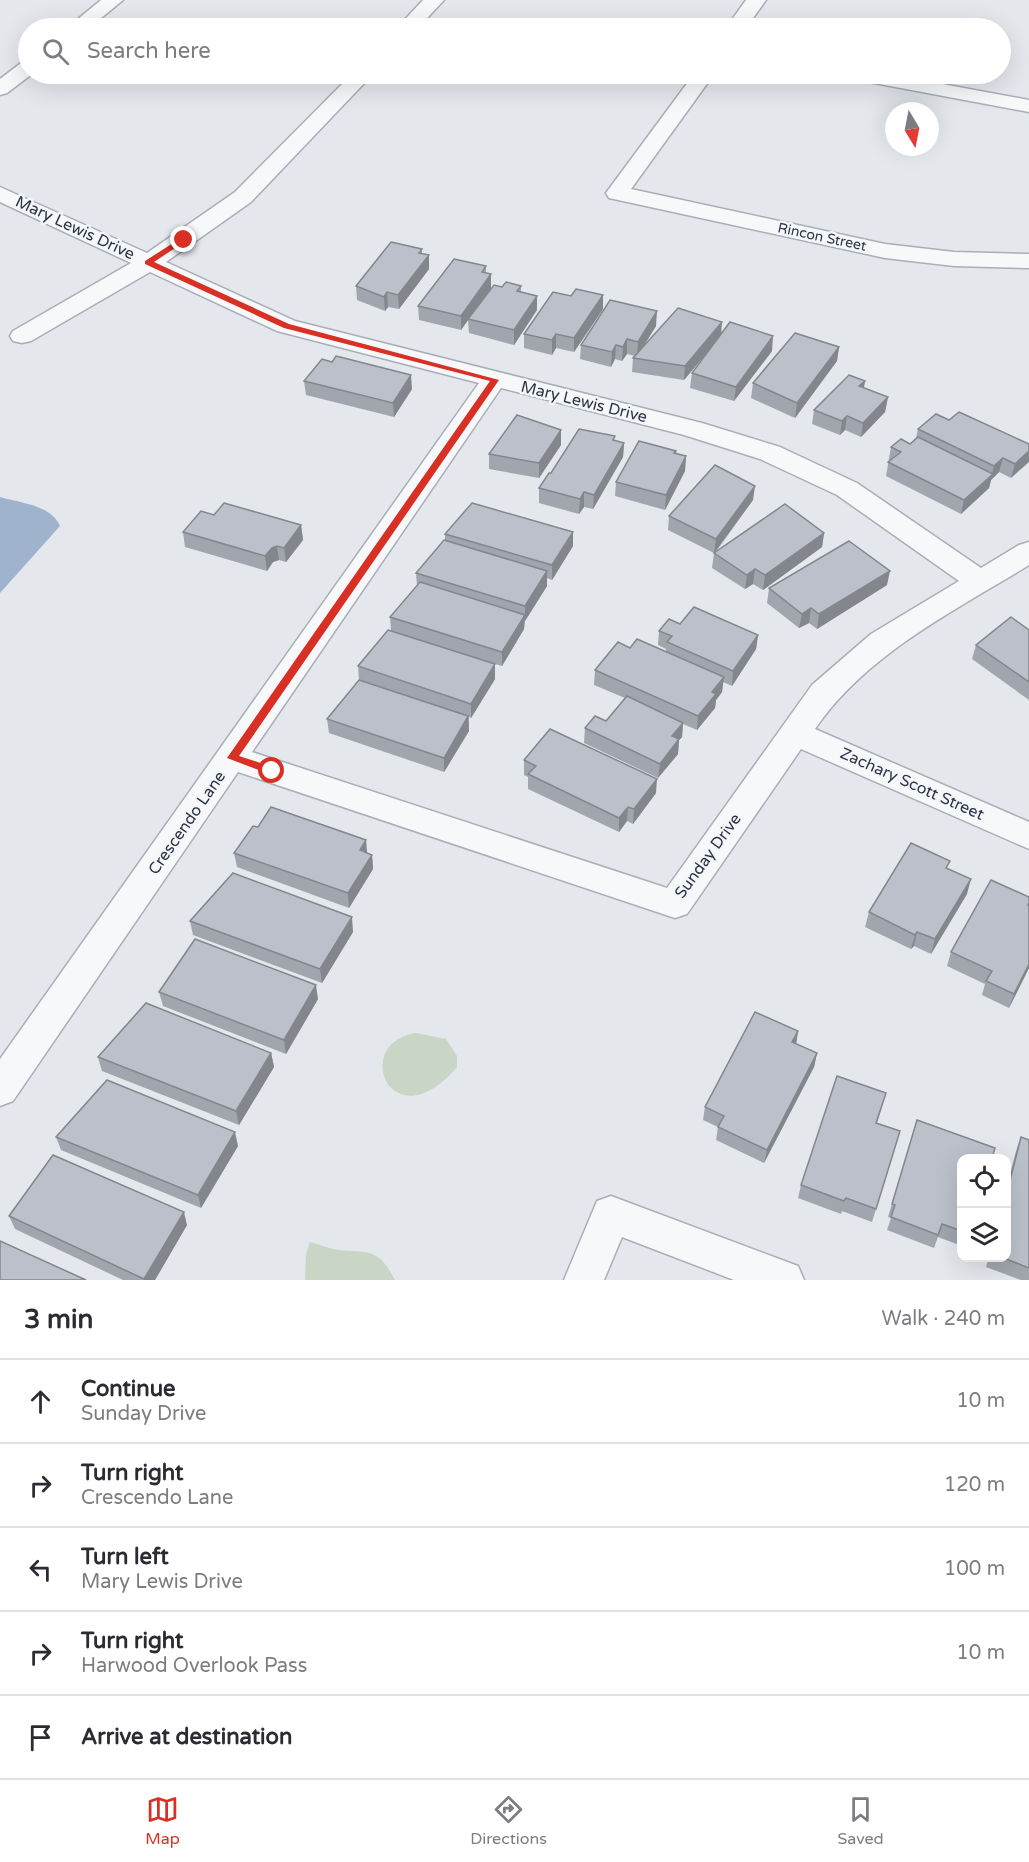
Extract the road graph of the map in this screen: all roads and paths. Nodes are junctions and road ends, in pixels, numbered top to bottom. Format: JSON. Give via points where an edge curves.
{"nodes":[{"id":1,"x":113,"y":0,"type":"edge"},
{"id":2,"x":434,"y":0,"type":"edge"},
{"id":3,"x":756,"y":0,"type":"edge"},
{"id":4,"x":90,"y":18,"type":"edge"},
{"id":5,"x":416,"y":18,"type":"edge"},
{"id":6,"x":743,"y":18,"type":"edge"},
{"id":7,"x":18,"y":75,"type":"edge"},
{"id":8,"x":353,"y":84,"type":"edge"},
{"id":9,"x":697,"y":84,"type":"edge"},
{"id":10,"x":911,"y":84,"type":"edge"},
{"id":11,"x":0,"y":89,"type":"edge"},
{"id":12,"x":1029,"y":106,"type":"edge"},
{"id":13,"x":0,"y":195,"type":"edge"},
{"id":14,"x":1029,"y":261,"type":"edge"},
{"id":15,"x":148,"y":262,"type":"junction"},
{"id":16,"x":22,"y":336,"type":"dead end"},
{"id":17,"x":495,"y":380,"type":"junction"},
{"id":18,"x":1029,"y":552,"type":"edge"},
{"id":19,"x":982,"y":583,"type":"junction"},
{"id":20,"x":794,"y":733,"type":"junction"},
{"id":21,"x":232,"y":758,"type":"junction"},
{"id":22,"x":1029,"y":836,"type":"edge"},
{"id":23,"x":0,"y":1089,"type":"edge"},
{"id":24,"x":584,"y":1280,"type":"edge"},
{"id":25,"x":784,"y":1280,"type":"edge"}],
"edges":[{"from":1,"to":4,"type":"street"},
{"from":2,"to":5,"type":"street"},
{"from":3,"to":6,"type":"street"},
{"from":7,"to":11,"type":"street"},
{"from":8,"to":15,"type":"street","via":[[243,196],[200,230]]},
{"from":9,"to":14,"type":"street","name":"Rincon Street","via":[[617,193],[885,250],[954,259]]},
{"from":10,"to":12,"type":"street"},
{"from":13,"to":15,"type":"street","name":"Mary Lewis Drive"},
{"from":15,"to":16,"type":"street"},
{"from":15,"to":17,"type":"street","name":"Mary Lewis Drive","via":[[286,326]]},
{"from":17,"to":19,"type":"street","name":"Mary Lewis Drive","via":[[693,429],[770,453],[847,489]]},
{"from":17,"to":21,"type":"street","name":"Crescendo Lane"},
{"from":18,"to":19,"type":"street","name":"Sunday Drive"},
{"from":19,"to":20,"type":"street","name":"Sunday Drive","via":[[882,642],[848,669],[823,693]]},
{"from":20,"to":21,"type":"street","name":"Sunday Drive","via":[[675,904]]},
{"from":20,"to":22,"type":"street","name":"Zachary Scott Street"},
{"from":21,"to":23,"type":"street","name":"Crescendo Lane"},
{"from":24,"to":25,"type":"street","via":[[611,1214]]}]}
